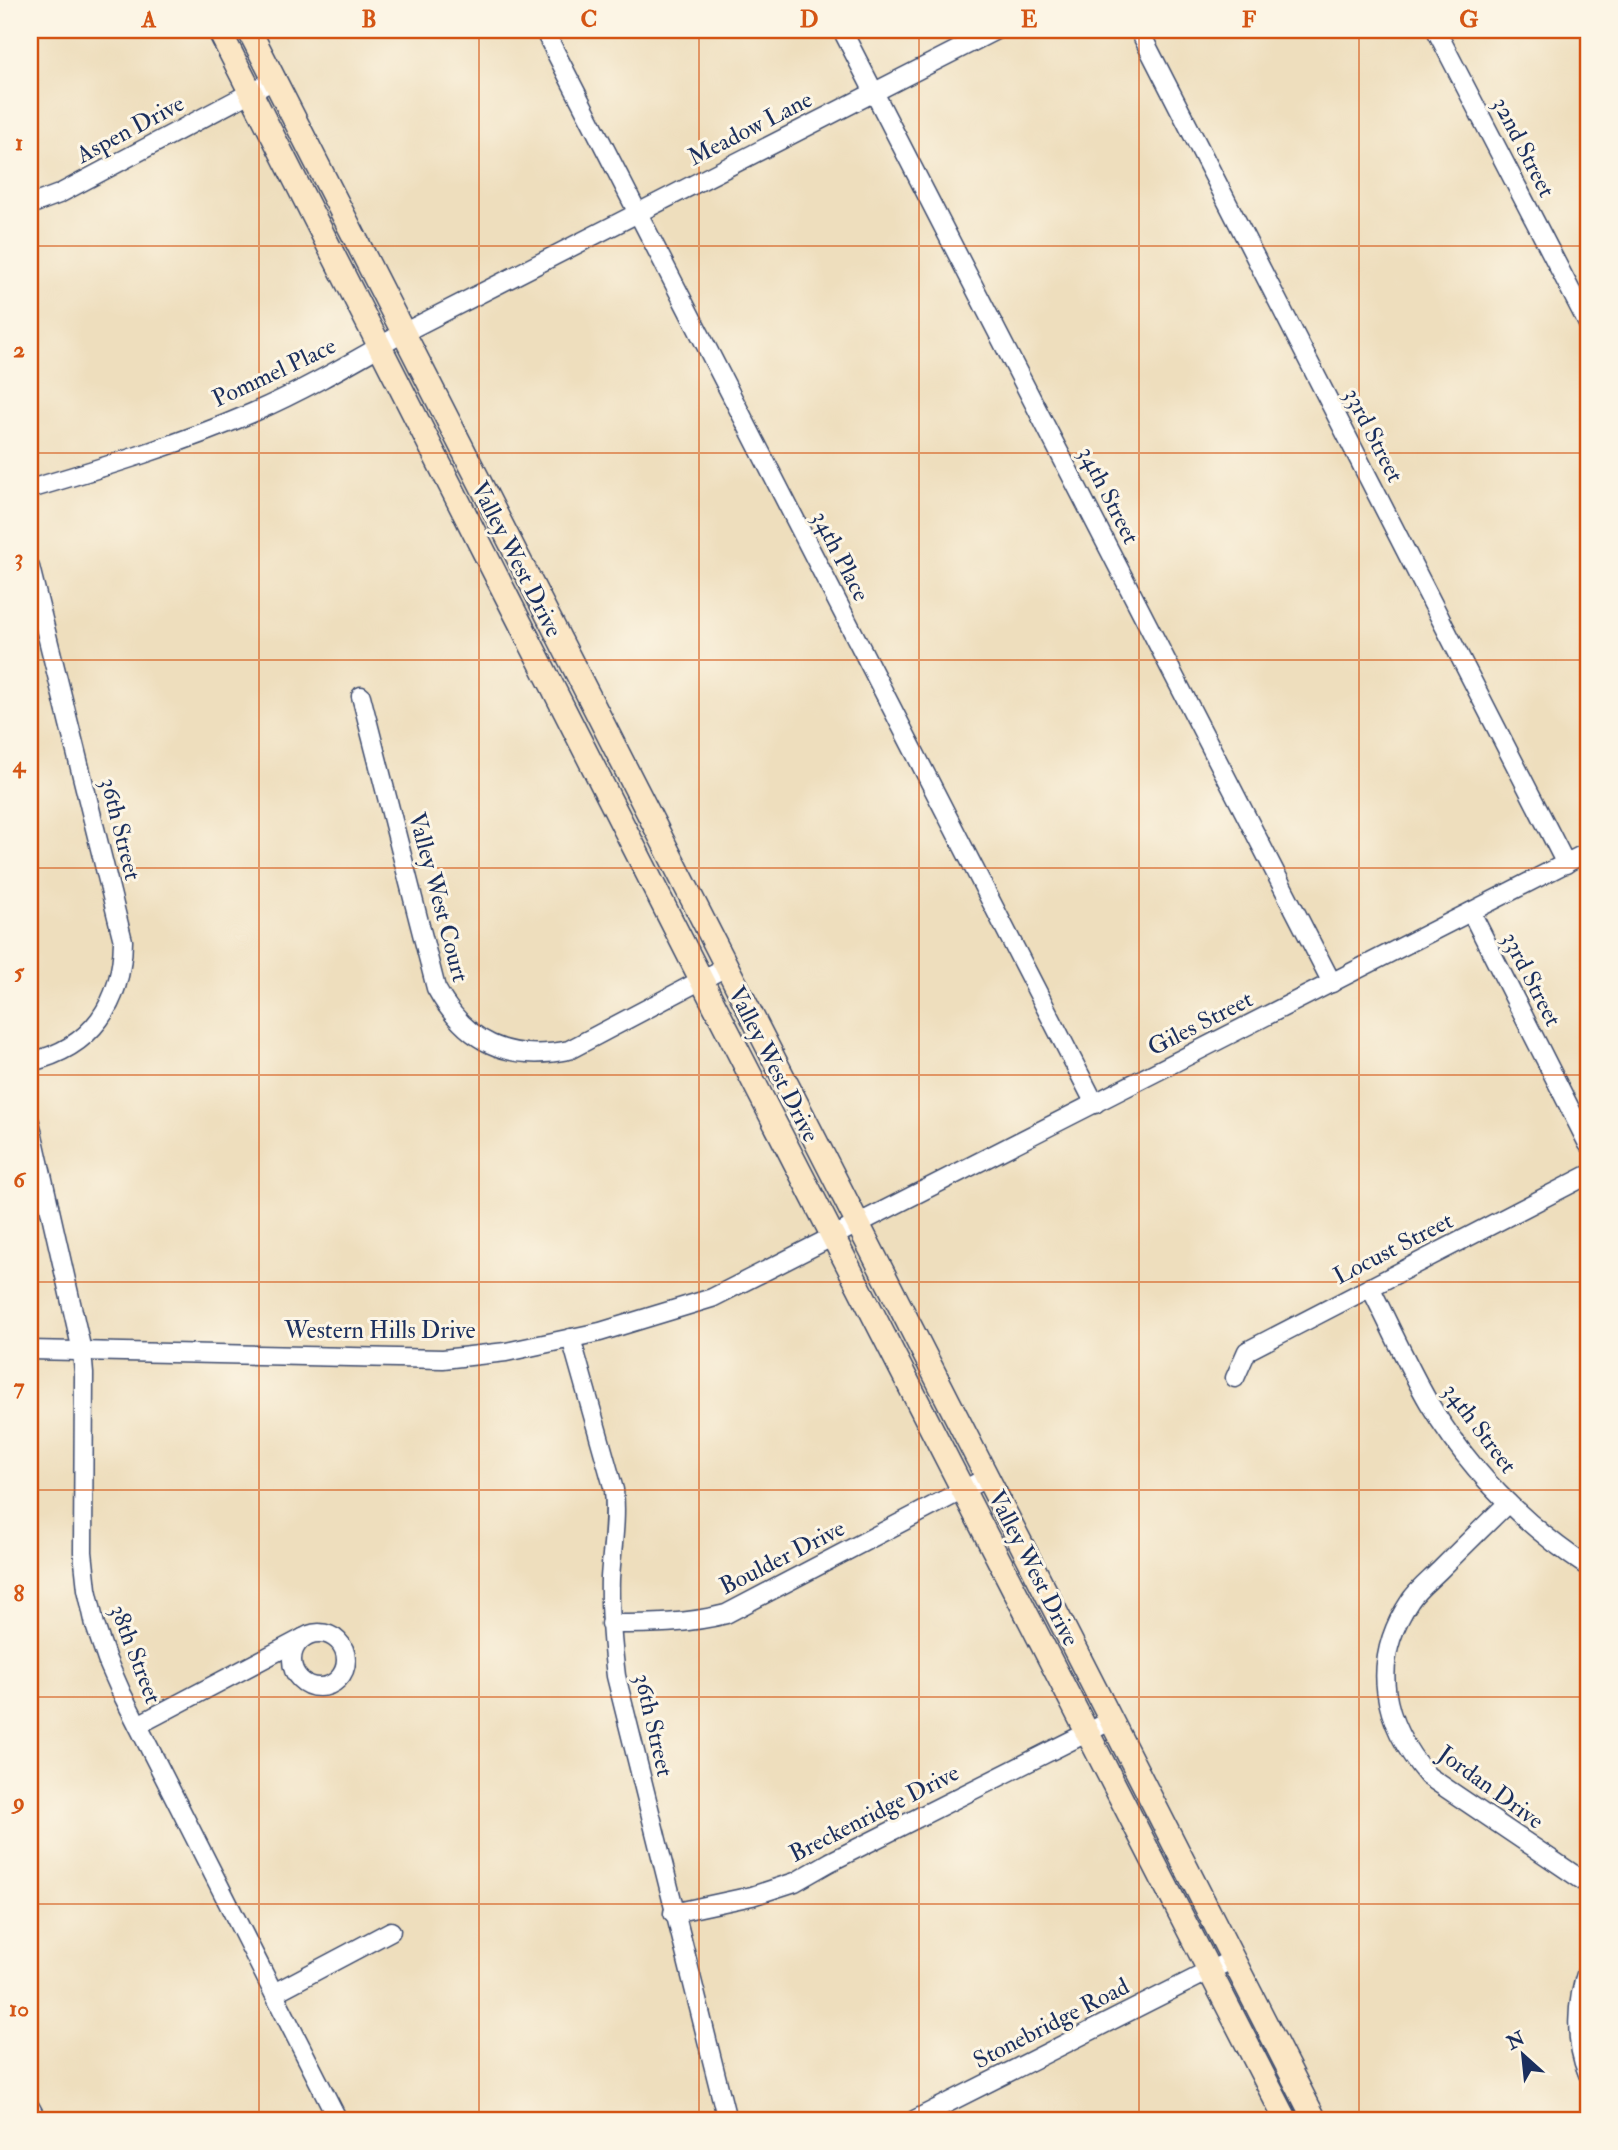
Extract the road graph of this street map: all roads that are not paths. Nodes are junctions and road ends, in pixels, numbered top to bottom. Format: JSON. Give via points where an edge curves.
{"nodes":[{"id":1,"x":219,"y":30,"type":"edge"},
{"id":2,"x":249,"y":30,"type":"edge"},
{"id":3,"x":544,"y":30,"type":"edge"},
{"id":4,"x":842,"y":30,"type":"edge"},
{"id":5,"x":996,"y":30,"type":"edge"},
{"id":6,"x":1139,"y":30,"type":"edge"},
{"id":7,"x":1436,"y":30,"type":"edge"},
{"id":8,"x":275,"y":80,"type":"junction"},
{"id":9,"x":874,"y":92,"type":"junction"},
{"id":10,"x":251,"y":93,"type":"junction"},
{"id":11,"x":30,"y":205,"type":"edge"},
{"id":12,"x":638,"y":213,"type":"junction"},
{"id":13,"x":526,"y":270,"type":"joint"},
{"id":14,"x":1588,"y":324,"type":"edge"},
{"id":15,"x":403,"y":333,"type":"junction"},
{"id":16,"x":380,"y":346,"type":"junction"},
{"id":17,"x":30,"y":489,"type":"edge"},
{"id":18,"x":30,"y":567,"type":"edge"},
{"id":19,"x":361,"y":696,"type":"dead end"},
{"id":20,"x":1588,"y":852,"type":"edge"},
{"id":21,"x":1566,"y":863,"type":"junction"},
{"id":22,"x":1471,"y":912,"type":"junction"},
{"id":23,"x":726,"y":967,"type":"junction"},
{"id":24,"x":702,"y":981,"type":"junction"},
{"id":25,"x":1332,"y":983,"type":"junction"},
{"id":26,"x":30,"y":1062,"type":"edge"},
{"id":27,"x":1095,"y":1104,"type":"junction"},
{"id":28,"x":30,"y":1122,"type":"edge"},
{"id":29,"x":1588,"y":1144,"type":"edge"},
{"id":30,"x":1588,"y":1175,"type":"edge"},
{"id":31,"x":859,"y":1224,"type":"junction"},
{"id":32,"x":835,"y":1237,"type":"junction"},
{"id":33,"x":1370,"y":1287,"type":"junction"},
{"id":34,"x":571,"y":1338,"type":"junction"},
{"id":35,"x":30,"y":1350,"type":"edge"},
{"id":36,"x":82,"y":1351,"type":"junction"},
{"id":37,"x":1235,"y":1378,"type":"dead end"},
{"id":38,"x":988,"y":1477,"type":"junction"},
{"id":39,"x":964,"y":1490,"type":"junction"},
{"id":40,"x":1508,"y":1503,"type":"junction"},
{"id":41,"x":1588,"y":1567,"type":"edge"},
{"id":42,"x":610,"y":1624,"type":"junction"},
{"id":43,"x":303,"y":1638,"type":"dead end"},
{"id":44,"x":1112,"y":1720,"type":"junction"},
{"id":45,"x":138,"y":1725,"type":"junction"},
{"id":46,"x":1088,"y":1732,"type":"junction"},
{"id":47,"x":1588,"y":1884,"type":"edge"},
{"id":48,"x":673,"y":1913,"type":"junction"},
{"id":49,"x":391,"y":1931,"type":"dead end"},
{"id":50,"x":1233,"y":1959,"type":"junction"},
{"id":51,"x":1588,"y":1968,"type":"edge"},
{"id":52,"x":1210,"y":1970,"type":"junction"},
{"id":53,"x":274,"y":1993,"type":"junction"},
{"id":54,"x":1588,"y":2074,"type":"edge"},
{"id":55,"x":30,"y":2106,"type":"edge"},
{"id":56,"x":37,"y":2120,"type":"edge"},
{"id":57,"x":338,"y":2120,"type":"edge"},
{"id":58,"x":727,"y":2120,"type":"edge"},
{"id":59,"x":914,"y":2120,"type":"edge"},
{"id":60,"x":1286,"y":2120,"type":"edge"},
{"id":61,"x":1315,"y":2120,"type":"edge"}],
"edges":[{"from":1,"to":10,"type":"main road","name":"Valley West Drive"},
{"from":2,"to":8,"type":"main road","name":"Valley West Drive"},
{"from":3,"to":12,"type":"street","name":"34th Place"},
{"from":4,"to":9,"type":"street","name":"34th Street"},
{"from":5,"to":9,"type":"street","name":"Meadow Lane"},
{"from":6,"to":21,"type":"street","name":"33rd Street"},
{"from":7,"to":14,"type":"street","name":"32nd Street"},
{"from":8,"to":10,"type":"street","name":"Aspen Drive"},
{"from":8,"to":15,"type":"main road","name":"Valley West Drive"},
{"from":9,"to":12,"type":"street","name":"Meadow Lane"},
{"from":9,"to":25,"type":"street","name":"34th Street"},
{"from":10,"to":11,"type":"street","name":"Aspen Drive"},
{"from":10,"to":16,"type":"main road","name":"Valley West Drive"},
{"from":12,"to":13,"type":"street","name":"Meadow Lane"},
{"from":12,"to":27,"type":"street","name":"34th Place"},
{"from":13,"to":15,"type":"street","name":"Pommel Place"},
{"from":15,"to":16,"type":"street","name":"Pommel Place"},
{"from":15,"to":23,"type":"main road","name":"Valley West Drive"},
{"from":16,"to":17,"type":"street","name":"Pommel Place","via":[[252,412],[93,471]]},
{"from":16,"to":24,"type":"main road","name":"Valley West Drive"},
{"from":18,"to":26,"type":"street","name":"36th Street","via":[[123,941],[123,964],[118,987],[94,1027],[77,1042]]},
{"from":19,"to":24,"type":"street","name":"Valley West Court","via":[[436,988],[462,1026],[501,1049],[523,1054],[569,1050]]},
{"from":20,"to":21,"type":"street","name":"Giles Street"},
{"from":21,"to":22,"type":"street","name":"Giles Street"},
{"from":22,"to":25,"type":"street","name":"Giles Street"},
{"from":22,"to":29,"type":"street","name":"33rd Street"},
{"from":23,"to":24,"type":"street","name":"Valley West Court"},
{"from":23,"to":31,"type":"main road","name":"Valley West Drive"},
{"from":24,"to":32,"type":"main road","name":"Valley West Drive"},
{"from":25,"to":27,"type":"street","name":"Giles Street"},
{"from":27,"to":31,"type":"street","name":"Giles Street"},
{"from":28,"to":36,"type":"street","name":"38th Street"},
{"from":30,"to":33,"type":"street","name":"Locust Street"},
{"from":31,"to":32,"type":"street","name":"Giles Street"},
{"from":31,"to":38,"type":"main road","name":"Valley West Drive"},
{"from":32,"to":34,"type":"street","name":"Western Hills Drive","via":[[712,1298]]},
{"from":32,"to":39,"type":"main road","name":"Valley West Drive"},
{"from":33,"to":37,"type":"street","name":"Locust Street","via":[[1248,1351]]},
{"from":33,"to":40,"type":"street","name":"34th Street","via":[[1429,1403],[1465,1456]]},
{"from":34,"to":36,"type":"street","name":"Western Hills Drive","via":[[443,1359]]},
{"from":34,"to":42,"type":"street","name":"36th Street","via":[[614,1490]]},
{"from":35,"to":36,"type":"street","name":"Western Hills Drive"},
{"from":36,"to":45,"type":"street","name":"38th Street","via":[[87,1589],[107,1660]]},
{"from":38,"to":39,"type":"street","name":"Boulder Drive"},
{"from":38,"to":44,"type":"main road","name":"Valley West Drive"},
{"from":39,"to":42,"type":"street","name":"Boulder Drive","via":[[726,1614],[665,1623]]},
{"from":39,"to":46,"type":"main road","name":"Valley West Drive"},
{"from":40,"to":41,"type":"street","name":"34th Street","via":[[1549,1541]]},
{"from":40,"to":47,"type":"street","name":"Jordan Drive","via":[[1411,1598],[1388,1649],[1387,1704],[1396,1731],[1428,1776]]},
{"from":42,"to":48,"type":"street","name":"36th Street","via":[[616,1676]]},
{"from":43,"to":45,"type":"street"},
{"from":44,"to":46,"type":"street","name":"Breckenridge Drive"},
{"from":44,"to":50,"type":"main road","name":"Valley West Drive"},
{"from":45,"to":53,"type":"street","name":"38th Street"},
{"from":46,"to":48,"type":"street","name":"Breckenridge Drive","via":[[795,1882]]},
{"from":46,"to":52,"type":"main road","name":"Valley West Drive"},
{"from":48,"to":58,"type":"street","name":"36th Street"},
{"from":49,"to":53,"type":"street"},
{"from":50,"to":52,"type":"street","name":"Stonebridge Road"},
{"from":50,"to":61,"type":"main road","name":"Valley West Drive"},
{"from":51,"to":54,"type":"street","via":[[1579,1998],[1579,2042]]},
{"from":52,"to":59,"type":"street","name":"Stonebridge Road"},
{"from":52,"to":60,"type":"main road","name":"Valley West Drive"},
{"from":53,"to":57,"type":"street","name":"38th Street"},
{"from":55,"to":56,"type":"street"}]}
